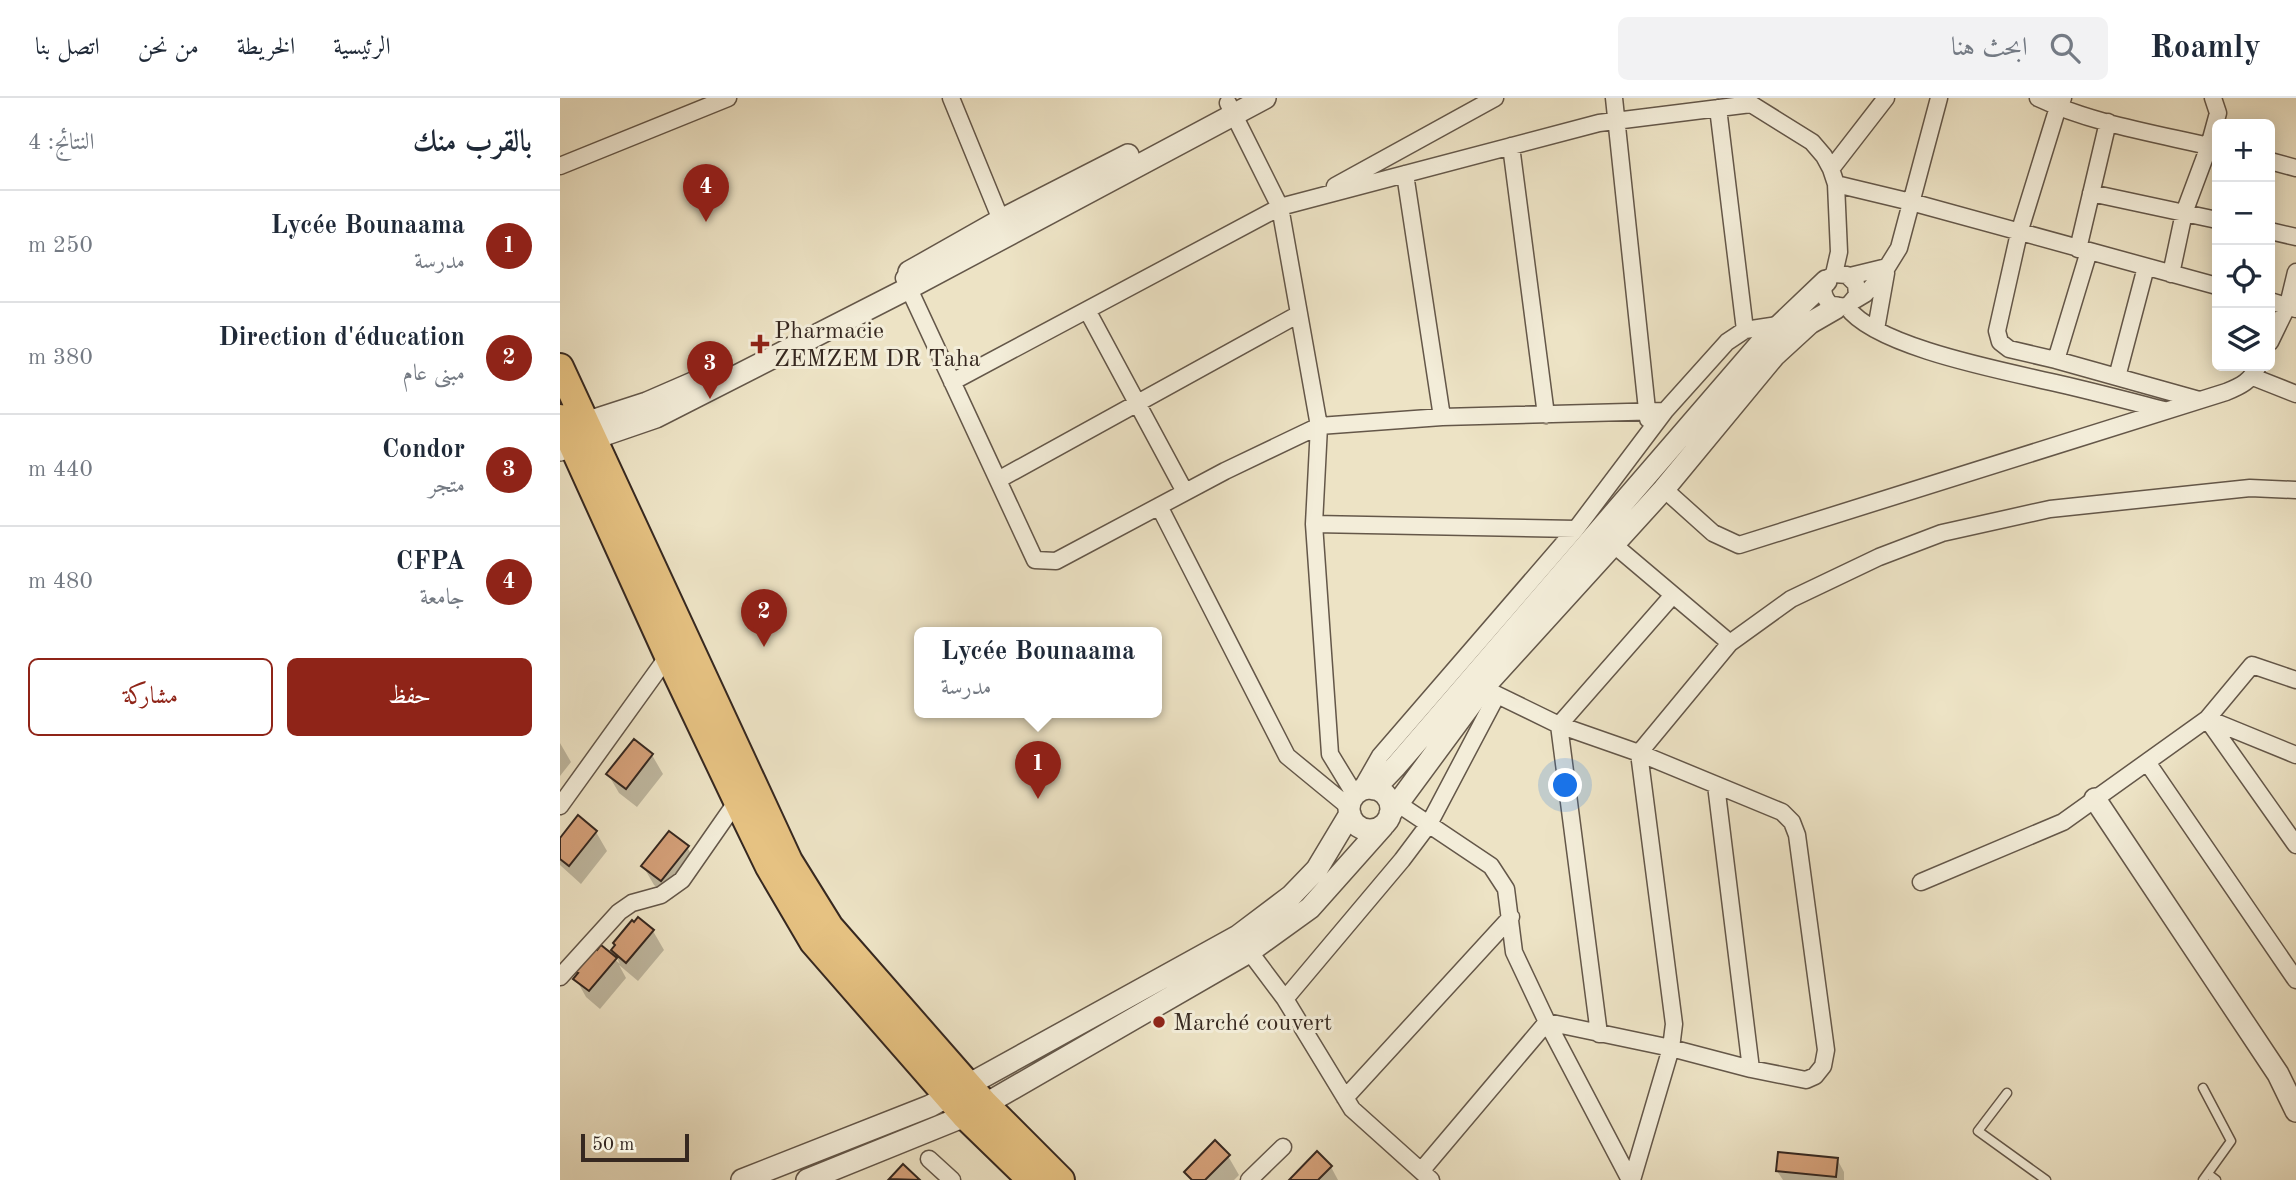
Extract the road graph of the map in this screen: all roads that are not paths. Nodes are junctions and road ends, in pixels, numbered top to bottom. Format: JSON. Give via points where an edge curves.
{"nodes":[{"id":1,"x":728,"y":98,"type":"edge"},
{"id":2,"x":951,"y":98,"type":"edge"},
{"id":3,"x":1265,"y":98,"type":"edge"},
{"id":4,"x":1495,"y":98,"type":"edge"},
{"id":5,"x":1614,"y":98,"type":"edge"},
{"id":6,"x":1939,"y":98,"type":"edge"},
{"id":7,"x":2038,"y":98,"type":"edge"},
{"id":8,"x":2213,"y":98,"type":"edge"},
{"id":9,"x":1882,"y":100,"type":"edge"},
{"id":10,"x":1749,"y":101,"type":"edge"},
{"id":11,"x":2061,"y":103,"type":"edge"},
{"id":12,"x":1234,"y":105,"type":"edge"},
{"id":13,"x":1718,"y":108,"type":"junction"},
{"id":14,"x":2217,"y":119,"type":"edge"},
{"id":15,"x":1616,"y":121,"type":"junction"},
{"id":16,"x":2108,"y":122,"type":"junction"},
{"id":17,"x":1511,"y":146,"type":"junction"},
{"id":18,"x":2212,"y":147,"type":"edge"},
{"id":19,"x":2212,"y":149,"type":"edge"},
{"id":20,"x":2275,"y":162,"type":"edge"},
{"id":21,"x":560,"y":166,"type":"edge"},
{"id":22,"x":2296,"y":168,"type":"edge"},
{"id":23,"x":1405,"y":174,"type":"junction"},
{"id":24,"x":1834,"y":177,"type":"junction"},
{"id":25,"x":2091,"y":193,"type":"junction"},
{"id":26,"x":1311,"y":199,"type":"junction"},
{"id":27,"x":1911,"y":202,"type":"junction"},
{"id":28,"x":1280,"y":207,"type":"junction"},
{"id":29,"x":2184,"y":213,"type":"junction"},
{"id":30,"x":2212,"y":219,"type":"edge"},
{"id":31,"x":1001,"y":220,"type":"junction"},
{"id":32,"x":2275,"y":232,"type":"edge"},
{"id":33,"x":2019,"y":233,"type":"junction"},
{"id":34,"x":2296,"y":237,"type":"edge"},
{"id":35,"x":2083,"y":250,"type":"junction"},
{"id":36,"x":1887,"y":267,"type":"junction"},
{"id":37,"x":2146,"y":267,"type":"junction"},
{"id":38,"x":2296,"y":272,"type":"edge"},
{"id":39,"x":2171,"y":274,"type":"junction"},
{"id":40,"x":1839,"y":276,"type":"junction"},
{"id":41,"x":906,"y":282,"type":"junction"},
{"id":42,"x":2212,"y":285,"type":"edge"},
{"id":43,"x":2275,"y":302,"type":"edge"},
{"id":44,"x":1846,"y":305,"type":"junction"},
{"id":45,"x":2292,"y":307,"type":"edge"},
{"id":46,"x":1087,"y":310,"type":"junction"},
{"id":47,"x":1299,"y":314,"type":"junction"},
{"id":48,"x":1778,"y":325,"type":"junction"},
{"id":49,"x":1876,"y":329,"type":"junction"},
{"id":50,"x":1745,"y":330,"type":"junction"},
{"id":51,"x":2275,"y":334,"type":"edge"},
{"id":52,"x":2056,"y":360,"type":"junction"},
{"id":53,"x":560,"y":367,"type":"edge"},
{"id":54,"x":2256,"y":371,"type":"edge"},
{"id":55,"x":2117,"y":377,"type":"junction"},
{"id":56,"x":952,"y":382,"type":"junction"},
{"id":57,"x":2296,"y":394,"type":"edge"},
{"id":58,"x":2199,"y":400,"type":"junction"},
{"id":59,"x":1137,"y":403,"type":"junction"},
{"id":60,"x":1648,"y":411,"type":"junction"},
{"id":61,"x":1665,"y":411,"type":"junction"},
{"id":62,"x":2164,"y":411,"type":"junction"},
{"id":63,"x":1546,"y":415,"type":"junction"},
{"id":64,"x":1442,"y":417,"type":"junction"},
{"id":65,"x":1318,"y":426,"type":"junction"},
{"id":66,"x":571,"y":434,"type":"edge"},
{"id":67,"x":1647,"y":434,"type":"junction"},
{"id":68,"x":998,"y":480,"type":"junction"},
{"id":69,"x":1664,"y":489,"type":"junction"},
{"id":70,"x":2296,"y":490,"type":"edge"},
{"id":71,"x":1185,"y":492,"type":"junction"},
{"id":72,"x":1159,"y":506,"type":"junction"},
{"id":73,"x":1314,"y":524,"type":"junction"},
{"id":74,"x":1587,"y":530,"type":"junction"},
{"id":75,"x":1615,"y":545,"type":"junction"},
{"id":76,"x":1674,"y":595,"type":"junction"},
{"id":77,"x":1730,"y":643,"type":"junction"},
{"id":78,"x":667,"y":656,"type":"junction"},
{"id":79,"x":2296,"y":680,"type":"edge"},
{"id":80,"x":1484,"y":687,"type":"junction"},
{"id":81,"x":2207,"y":719,"type":"junction"},
{"id":82,"x":1559,"y":725,"type":"junction"},
{"id":83,"x":1639,"y":753,"type":"junction"},
{"id":84,"x":2296,"y":755,"type":"edge"},
{"id":85,"x":2147,"y":762,"type":"junction"},
{"id":86,"x":1716,"y":785,"type":"junction"},
{"id":87,"x":1357,"y":799,"type":"junction"},
{"id":88,"x":2095,"y":799,"type":"junction"},
{"id":89,"x":737,"y":801,"type":"junction"},
{"id":90,"x":560,"y":806,"type":"edge"},
{"id":91,"x":1390,"y":814,"type":"junction"},
{"id":92,"x":1429,"y":824,"type":"junction"},
{"id":93,"x":2296,"y":845,"type":"edge"},
{"id":94,"x":1921,"y":882,"type":"dead end"},
{"id":95,"x":1511,"y":917,"type":"junction"},
{"id":96,"x":1244,"y":944,"type":"junction"},
{"id":97,"x":560,"y":976,"type":"edge"},
{"id":98,"x":2296,"y":980,"type":"edge"},
{"id":99,"x":1285,"y":999,"type":"junction"},
{"id":100,"x":1547,"y":1022,"type":"junction"},
{"id":101,"x":1599,"y":1034,"type":"junction"},
{"id":102,"x":1671,"y":1048,"type":"junction"},
{"id":103,"x":1751,"y":1069,"type":"junction"},
{"id":104,"x":2203,"y":1088,"type":"dead end"},
{"id":105,"x":2007,"y":1093,"type":"dead end"},
{"id":106,"x":1345,"y":1098,"type":"junction"},
{"id":107,"x":967,"y":1100,"type":"junction"},
{"id":108,"x":2296,"y":1111,"type":"edge"},
{"id":109,"x":1283,"y":1147,"type":"dead end"},
{"id":110,"x":929,"y":1158,"type":"dead end"},
{"id":111,"x":1426,"y":1176,"type":"edge"},
{"id":112,"x":2205,"y":1177,"type":"edge"},
{"id":113,"x":742,"y":1180,"type":"edge"},
{"id":114,"x":807,"y":1180,"type":"edge"},
{"id":115,"x":952,"y":1180,"type":"edge"},
{"id":116,"x":1031,"y":1180,"type":"edge"},
{"id":117,"x":1061,"y":1180,"type":"edge"},
{"id":118,"x":1249,"y":1180,"type":"edge"},
{"id":119,"x":1631,"y":1180,"type":"edge"},
{"id":120,"x":2046,"y":1180,"type":"edge"},
{"id":121,"x":2216,"y":1180,"type":"edge"}],
"edges":[{"from":1,"to":21,"type":"street"},
{"from":2,"to":31,"type":"street"},
{"from":3,"to":12,"type":"street"},
{"from":4,"to":26,"type":"street"},
{"from":5,"to":15,"type":"street"},
{"from":6,"to":27,"type":"street"},
{"from":7,"to":11,"type":"street"},
{"from":8,"to":14,"type":"street"},
{"from":9,"to":24,"type":"street"},
{"from":10,"to":13,"type":"street"},
{"from":10,"to":24,"type":"street","via":[[1812,142]]},
{"from":11,"to":16,"type":"street"},
{"from":11,"to":33,"type":"street"},
{"from":12,"to":28,"type":"street"},
{"from":12,"to":31,"type":"street"},
{"from":12,"to":41,"type":"street"},
{"from":13,"to":15,"type":"street"},
{"from":13,"to":50,"type":"street"},
{"from":15,"to":17,"type":"street"},
{"from":15,"to":60,"type":"street"},
{"from":16,"to":18,"type":"street"},
{"from":16,"to":25,"type":"street"},
{"from":17,"to":23,"type":"street"},
{"from":17,"to":63,"type":"street"},
{"from":19,"to":29,"type":"street"},
{"from":20,"to":22,"type":"street"},
{"from":23,"to":26,"type":"street"},
{"from":23,"to":64,"type":"street"},
{"from":24,"to":27,"type":"street"},
{"from":24,"to":40,"type":"street"},
{"from":25,"to":29,"type":"street"},
{"from":25,"to":35,"type":"street"},
{"from":26,"to":28,"type":"street"},
{"from":27,"to":33,"type":"street"},
{"from":27,"to":36,"type":"street","via":[[1899,248]]},
{"from":28,"to":46,"type":"street"},
{"from":28,"to":47,"type":"street"},
{"from":29,"to":30,"type":"street"},
{"from":29,"to":39,"type":"street"},
{"from":31,"to":41,"type":"street"},
{"from":32,"to":34,"type":"street"},
{"from":33,"to":35,"type":"street"},
{"from":33,"to":52,"type":"street","via":[[1998,337],[2009,349]]},
{"from":35,"to":37,"type":"street"},
{"from":35,"to":52,"type":"street"},
{"from":36,"to":40,"type":"street"},
{"from":36,"to":44,"type":"street","via":[[1873,286]]},
{"from":36,"to":49,"type":"street"},
{"from":37,"to":39,"type":"street"},
{"from":37,"to":55,"type":"street"},
{"from":38,"to":45,"type":"street"},
{"from":39,"to":42,"type":"street"},
{"from":40,"to":44,"type":"street","via":[[1854,280],[1858,290]]},
{"from":40,"to":44,"type":"street","via":[[1823,291],[1824,297],[1831,305]]},
{"from":40,"to":48,"type":"street"},
{"from":41,"to":56,"type":"street"},
{"from":41,"to":66,"type":"street","via":[[656,417]]},
{"from":43,"to":45,"type":"street"},
{"from":44,"to":49,"type":"street","via":[[1857,319]]},
{"from":44,"to":69,"type":"street","via":[[1810,323],[1786,343]]},
{"from":45,"to":51,"type":"street"},
{"from":46,"to":56,"type":"street"},
{"from":46,"to":59,"type":"street"},
{"from":47,"to":59,"type":"street"},
{"from":47,"to":65,"type":"street"},
{"from":48,"to":50,"type":"street"},
{"from":48,"to":74,"type":"street"},
{"from":49,"to":62,"type":"street","via":[[1955,359]]},
{"from":50,"to":61,"type":"street","via":[[1727,342]]},
{"from":52,"to":55,"type":"street"},
{"from":53,"to":66,"type":"main road"},
{"from":54,"to":57,"type":"street"},
{"from":54,"to":58,"type":"street","via":[[2234,389]]},
{"from":55,"to":58,"type":"street"},
{"from":56,"to":68,"type":"street"},
{"from":58,"to":62,"type":"street"},
{"from":59,"to":68,"type":"street"},
{"from":59,"to":71,"type":"street"},
{"from":60,"to":61,"type":"street"},
{"from":60,"to":63,"type":"street"},
{"from":60,"to":67,"type":"street"},
{"from":61,"to":67,"type":"street"},
{"from":62,"to":69,"type":"street","via":[[1739,545],[1713,533]]},
{"from":63,"to":64,"type":"street"},
{"from":64,"to":65,"type":"street"},
{"from":65,"to":71,"type":"street"},
{"from":65,"to":73,"type":"street"},
{"from":66,"to":78,"type":"main road"},
{"from":66,"to":107,"type":"main road","via":[[789,861],[830,927]]},
{"from":67,"to":74,"type":"street"},
{"from":68,"to":72,"type":"street","via":[[1035,560],[1056,561]]},
{"from":69,"to":75,"type":"street"},
{"from":70,"to":77,"type":"street","via":[[2250,488],[2137,498],[2050,509],[1942,533],[1791,599]]},
{"from":71,"to":72,"type":"street"},
{"from":72,"to":87,"type":"street","via":[[1287,756]]},
{"from":73,"to":74,"type":"street"},
{"from":73,"to":87,"type":"street","via":[[1330,754]]},
{"from":74,"to":75,"type":"street"},
{"from":74,"to":80,"type":"street"},
{"from":74,"to":87,"type":"street","via":[[1380,756]]},
{"from":75,"to":76,"type":"street"},
{"from":75,"to":80,"type":"street"},
{"from":76,"to":77,"type":"street"},
{"from":76,"to":82,"type":"street"},
{"from":77,"to":83,"type":"street"},
{"from":78,"to":89,"type":"main road"},
{"from":78,"to":90,"type":"street"},
{"from":79,"to":81,"type":"street","via":[[2252,665]]},
{"from":80,"to":82,"type":"street"},
{"from":80,"to":87,"type":"street"},
{"from":80,"to":91,"type":"street"},
{"from":80,"to":92,"type":"street"},
{"from":81,"to":84,"type":"street"},
{"from":81,"to":85,"type":"street"},
{"from":81,"to":93,"type":"street"},
{"from":82,"to":83,"type":"street"},
{"from":82,"to":101,"type":"street"},
{"from":83,"to":86,"type":"street"},
{"from":83,"to":102,"type":"street","via":[[1674,1024]]},
{"from":85,"to":88,"type":"street"},
{"from":85,"to":98,"type":"street"},
{"from":86,"to":103,"type":"street"},
{"from":86,"to":103,"type":"street","via":[[1782,812],[1792,822],[1826,1050],[1823,1066],[1806,1080]]},
{"from":87,"to":91,"type":"street","via":[[1380,791],[1389,801]]},
{"from":87,"to":91,"type":"street","via":[[1352,820],[1363,829],[1370,830]]},
{"from":87,"to":96,"type":"street","via":[[1317,869]]},
{"from":88,"to":94,"type":"street","via":[[2063,822]]},
{"from":88,"to":108,"type":"street","via":[[2278,1074]]},
{"from":89,"to":97,"type":"street","via":[[682,880],[661,895],[619,912]]},
{"from":89,"to":107,"type":"main road","via":[[813,942]]},
{"from":91,"to":92,"type":"street"},
{"from":91,"to":96,"type":"street","via":[[1310,908]]},
{"from":92,"to":95,"type":"street","via":[[1490,866],[1506,889]]},
{"from":92,"to":99,"type":"street"},
{"from":95,"to":100,"type":"street","via":[[1514,952]]},
{"from":95,"to":106,"type":"street"},
{"from":96,"to":99,"type":"street"},
{"from":96,"to":107,"type":"street"},
{"from":99,"to":106,"type":"street"},
{"from":100,"to":101,"type":"street"},
{"from":100,"to":111,"type":"street"},
{"from":100,"to":119,"type":"street"},
{"from":101,"to":102,"type":"street"},
{"from":102,"to":103,"type":"street"},
{"from":102,"to":119,"type":"street"},
{"from":104,"to":112,"type":"lane","via":[[2231,1141]]},
{"from":105,"to":120,"type":"lane","via":[[1978,1131]]},
{"from":106,"to":111,"type":"street"},
{"from":107,"to":113,"type":"street","via":[[930,1106]]},
{"from":107,"to":114,"type":"street"},
{"from":107,"to":116,"type":"main road"},
{"from":107,"to":117,"type":"main road"},
{"from":109,"to":118,"type":"street"},
{"from":110,"to":115,"type":"street"},
{"from":112,"to":121,"type":"lane"}]}
